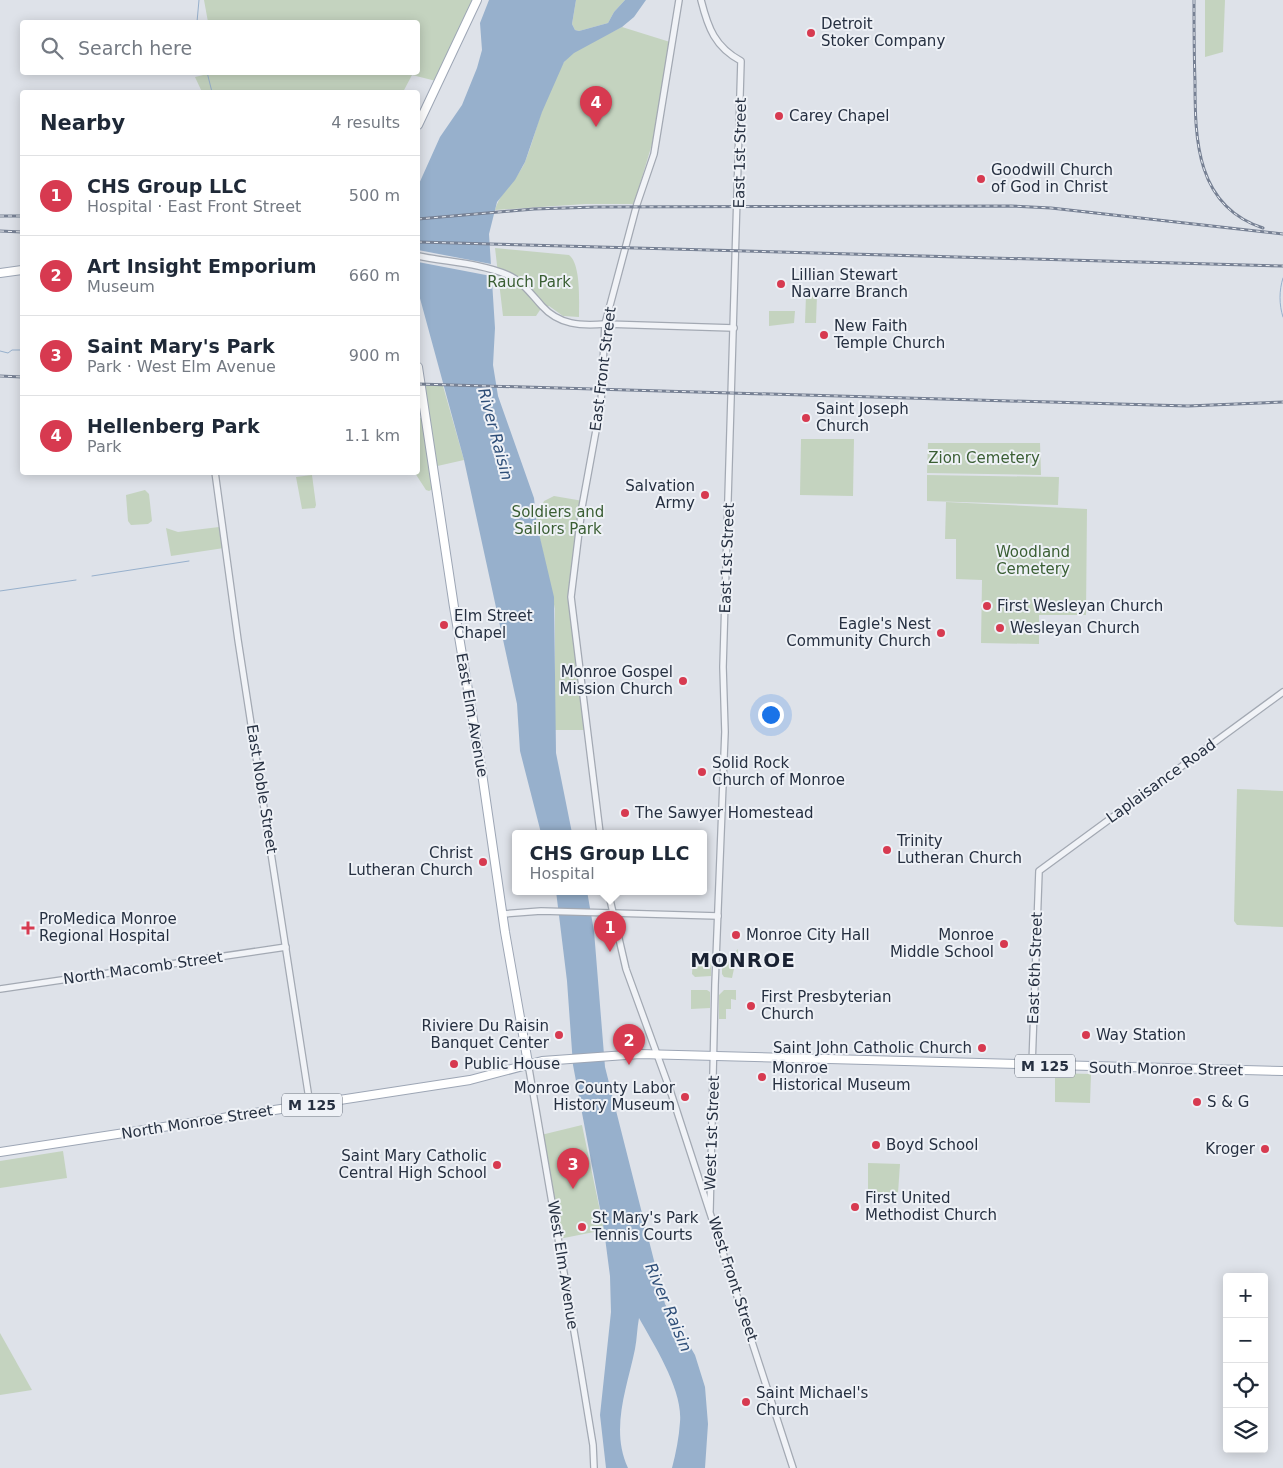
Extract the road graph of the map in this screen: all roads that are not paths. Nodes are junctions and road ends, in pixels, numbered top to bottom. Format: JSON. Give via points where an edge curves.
{"nodes":[{"id":1,"x":476,"y":0,"type":"edge"},
{"id":2,"x":679,"y":0,"type":"edge"},
{"id":3,"x":702,"y":0,"type":"edge"},
{"id":4,"x":420,"y":121,"type":"edge"},
{"id":5,"x":420,"y":256,"type":"edge"},
{"id":6,"x":20,"y":270,"type":"edge"},
{"id":7,"x":0,"y":273,"type":"edge"},
{"id":8,"x":605,"y":324,"type":"junction"},
{"id":9,"x":734,"y":328,"type":"junction"},
{"id":10,"x":420,"y":379,"type":"edge"},
{"id":11,"x":215,"y":475,"type":"edge"},
{"id":12,"x":1283,"y":692,"type":"edge"},
{"id":13,"x":600,"y":830,"type":"edge"},
{"id":14,"x":1039,"y":871,"type":"joint"},
{"id":15,"x":609,"y":895,"type":"edge"},
{"id":16,"x":503,"y":914,"type":"junction"},
{"id":17,"x":613,"y":914,"type":"junction"},
{"id":18,"x":718,"y":916,"type":"junction"},
{"id":19,"x":286,"y":946,"type":"junction"},
{"id":20,"x":0,"y":989,"type":"edge"},
{"id":21,"x":657,"y":1054,"type":"junction"},
{"id":22,"x":714,"y":1055,"type":"junction"},
{"id":23,"x":570,"y":1058,"type":"joint"},
{"id":24,"x":528,"y":1063,"type":"junction"},
{"id":25,"x":1032,"y":1065,"type":"junction"},
{"id":26,"x":1283,"y":1071,"type":"edge"},
{"id":27,"x":310,"y":1105,"type":"junction"},
{"id":28,"x":0,"y":1152,"type":"edge"},
{"id":29,"x":710,"y":1210,"type":"junction"},
{"id":30,"x":594,"y":1468,"type":"edge"},
{"id":31,"x":793,"y":1468,"type":"edge"}],
"edges":[{"from":1,"to":4,"type":"main road"},
{"from":2,"to":8,"type":"street","name":"East Front Street","via":[[654,154]]},
{"from":3,"to":9,"type":"street","name":"East 1st Street","via":[[716,42],[742,61]]},
{"from":5,"to":8,"type":"street","via":[[494,270],[516,280],[554,316],[569,324]]},
{"from":6,"to":7,"type":"main road"},
{"from":8,"to":9,"type":"street"},
{"from":8,"to":13,"type":"street","name":"East Front Street","via":[[601,403],[583,501],[571,597]]},
{"from":9,"to":18,"type":"street","name":"East 1st Street"},
{"from":10,"to":16,"type":"main road","name":"East Elm Avenue"},
{"from":11,"to":19,"type":"street","name":"East Noble Street"},
{"from":12,"to":14,"type":"street","name":"Laplaisance Road"},
{"from":14,"to":25,"type":"street","name":"East 6th Street"},
{"from":15,"to":17,"type":"street"},
{"from":16,"to":17,"type":"street","via":[[556,911]]},
{"from":16,"to":24,"type":"main road","name":"East Elm Avenue"},
{"from":17,"to":18,"type":"street"},
{"from":17,"to":21,"type":"street","via":[[626,969]]},
{"from":18,"to":22,"type":"street","name":"East 1st Street"},
{"from":19,"to":20,"type":"street","name":"North Macomb Street"},
{"from":19,"to":27,"type":"street","name":"East Noble Street"},
{"from":21,"to":22,"type":"main road","name":"South Monroe Street","number":"M 125"},
{"from":21,"to":23,"type":"main road","name":"South Monroe Street","number":"M 125"},
{"from":21,"to":29,"type":"street","name":"West Front Street"},
{"from":22,"to":25,"type":"main road","name":"South Monroe Street","number":"M 125"},
{"from":22,"to":29,"type":"street","name":"West 1st Street"},
{"from":23,"to":24,"type":"main road","name":"North Monroe Street","number":"M 125"},
{"from":24,"to":27,"type":"main road","name":"North Monroe Street","number":"M 125","via":[[477,1079]]},
{"from":24,"to":30,"type":"street","name":"West Elm Avenue","via":[[593,1445]]},
{"from":25,"to":26,"type":"main road","name":"South Monroe Street","number":"M 125"},
{"from":27,"to":28,"type":"main road","name":"North Monroe Street","number":"M 125"},
{"from":29,"to":31,"type":"street","name":"West Front Street"}]}
